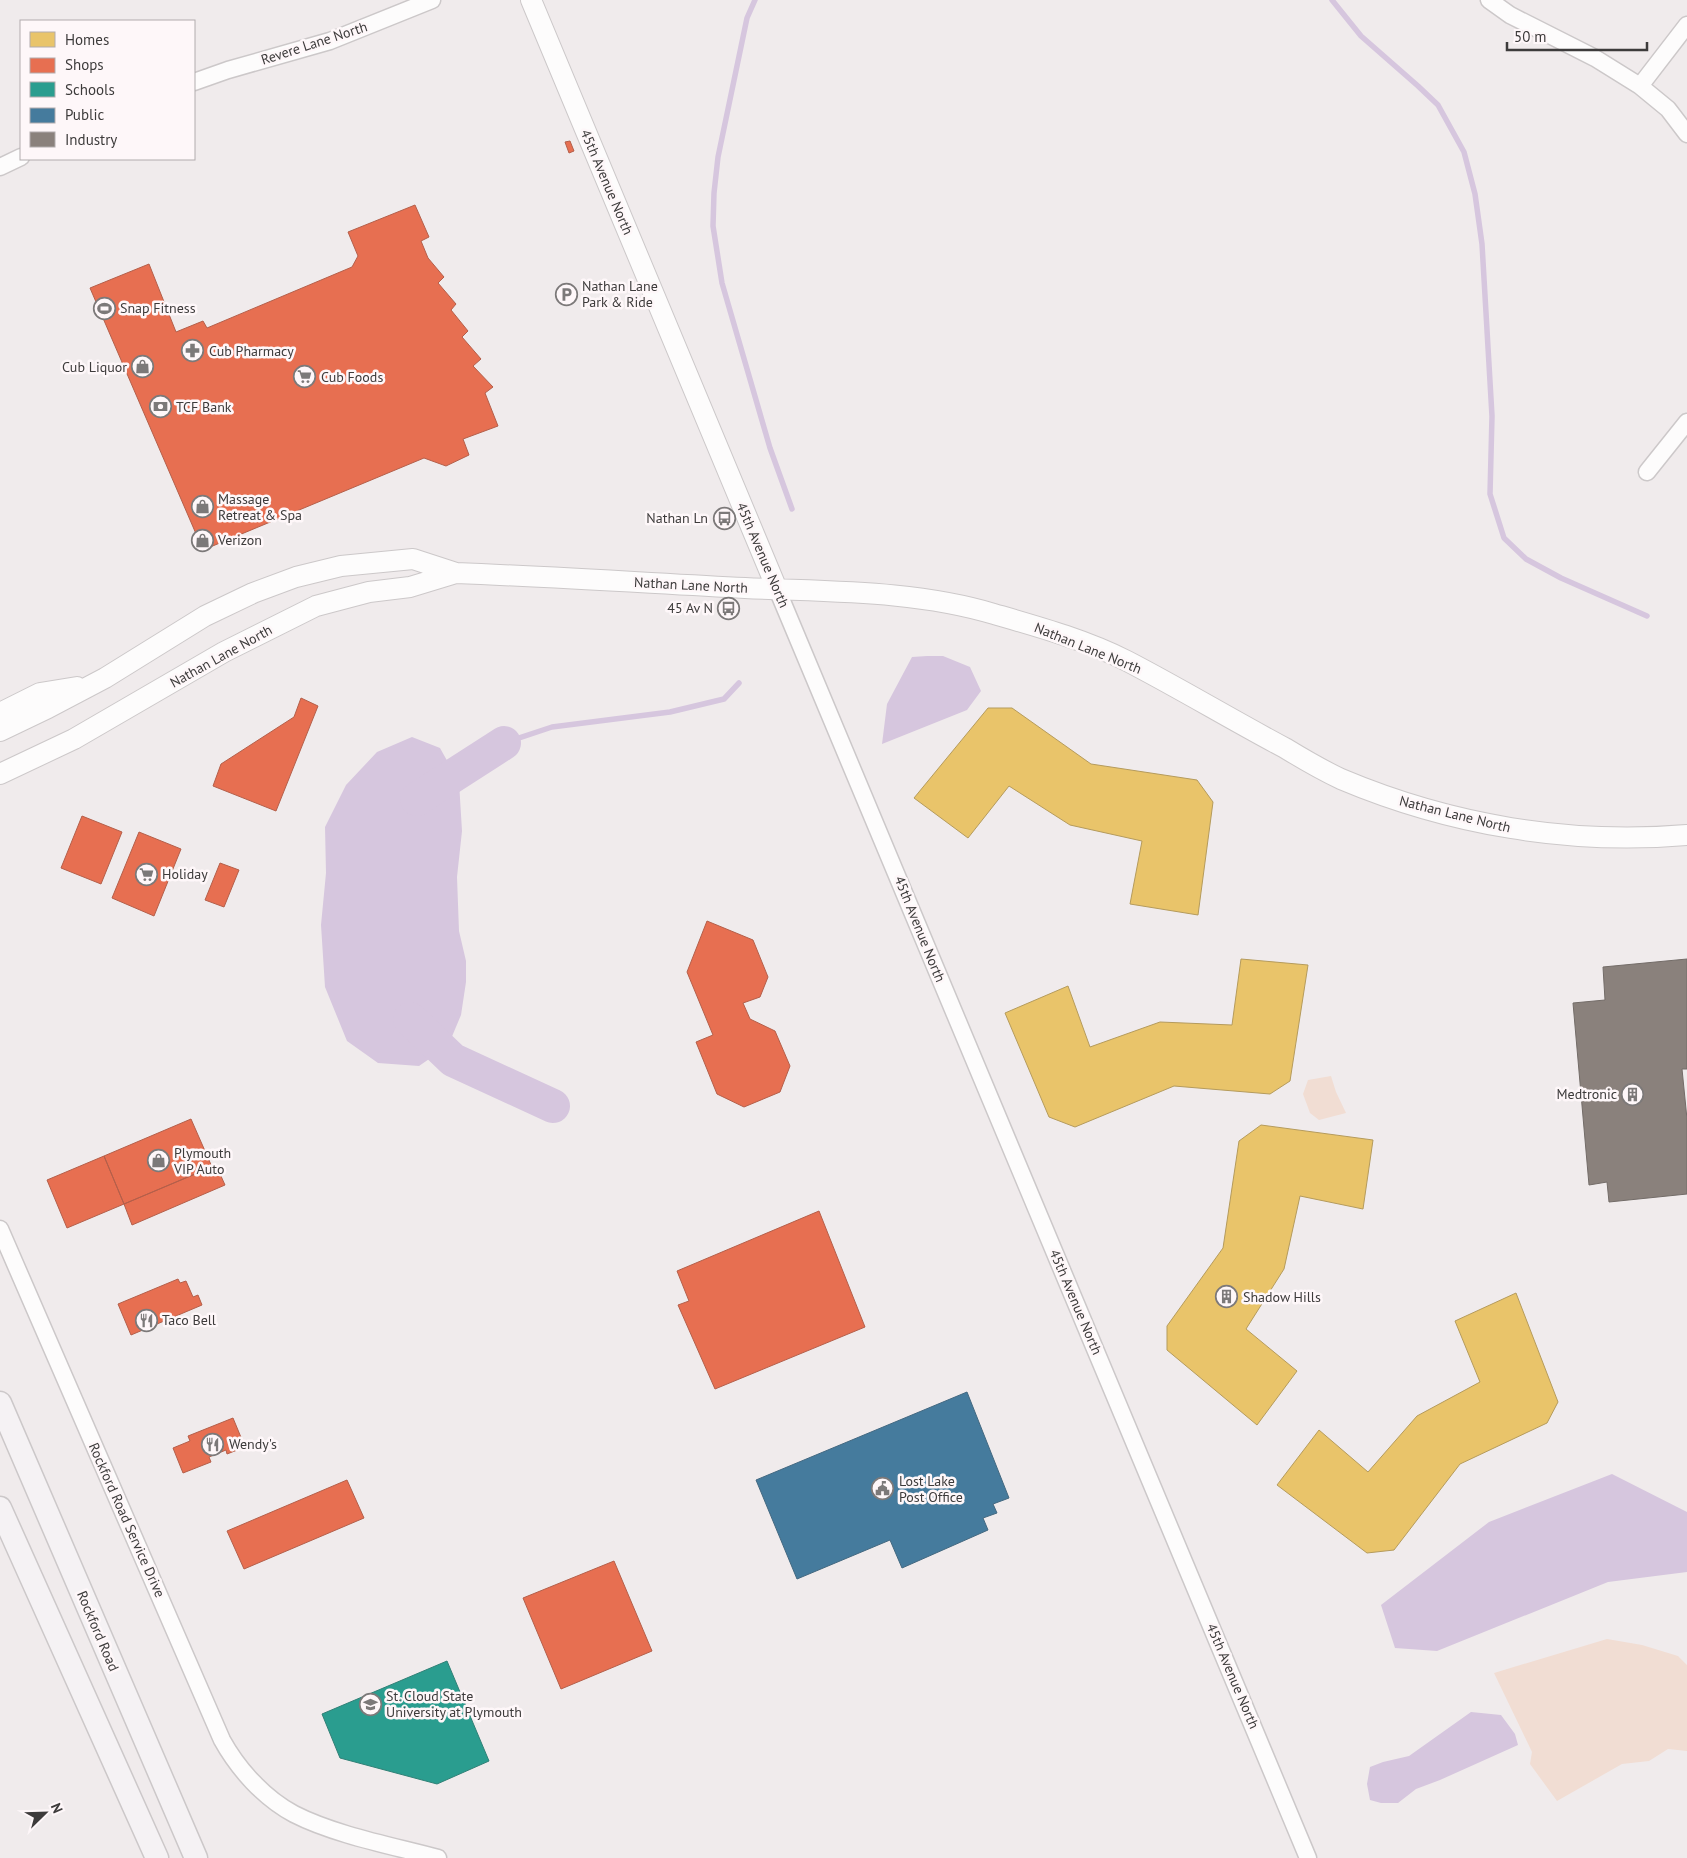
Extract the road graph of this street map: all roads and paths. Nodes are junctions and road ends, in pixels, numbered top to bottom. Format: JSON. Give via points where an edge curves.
{"nodes":[{"id":1,"x":432,"y":0,"type":"edge"},
{"id":2,"x":530,"y":0,"type":"edge"},
{"id":3,"x":1490,"y":0,"type":"edge"},
{"id":4,"x":1687,"y":25,"type":"edge"},
{"id":5,"x":195,"y":82,"type":"edge"},
{"id":6,"x":1640,"y":86,"type":"junction"},
{"id":7,"x":1687,"y":134,"type":"edge"},
{"id":8,"x":20,"y":157,"type":"edge"},
{"id":9,"x":0,"y":167,"type":"edge"},
{"id":10,"x":1687,"y":422,"type":"edge"},
{"id":11,"x":1647,"y":472,"type":"dead end"},
{"id":12,"x":456,"y":573,"type":"junction"},
{"id":13,"x":777,"y":589,"type":"junction"},
{"id":14,"x":94,"y":684,"type":"junction"},
{"id":15,"x":0,"y":713,"type":"edge"},
{"id":16,"x":0,"y":731,"type":"edge"},
{"id":17,"x":0,"y":774,"type":"edge"},
{"id":18,"x":1687,"y":835,"type":"edge"},
{"id":19,"x":0,"y":1229,"type":"edge"},
{"id":20,"x":0,"y":1403,"type":"edge"},
{"id":21,"x":0,"y":1508,"type":"edge"},
{"id":22,"x":157,"y":1858,"type":"edge"},
{"id":23,"x":196,"y":1858,"type":"edge"},
{"id":24,"x":438,"y":1858,"type":"edge"},
{"id":25,"x":1308,"y":1858,"type":"edge"}],
"edges":[{"from":1,"to":5,"type":"street","name":"Revere Lane North","via":[[330,41]]},
{"from":2,"to":13,"type":"street","name":"45th Avenue North"},
{"from":3,"to":6,"type":"street","via":[[1510,15],[1595,58]]},
{"from":4,"to":6,"type":"street"},
{"from":6,"to":7,"type":"street","via":[[1668,108]]},
{"from":8,"to":9,"type":"street"},
{"from":10,"to":11,"type":"street"},
{"from":12,"to":13,"type":"street","name":"Nathan Lane North"},
{"from":12,"to":14,"type":"street","name":"Nathan Lane North","via":[[413,559],[341,566],[296,577],[205,616]]},
{"from":12,"to":17,"type":"street","name":"Nathan Lane North","via":[[410,587],[369,592],[316,606],[224,652],[74,739]]},
{"from":13,"to":18,"type":"street","name":"Nathan Lane North","via":[[928,599],[989,612],[1061,634],[1123,659],[1338,778],[1462,818],[1528,832],[1573,836],[1646,838]]},
{"from":13,"to":25,"type":"street","name":"45th Avenue North"},
{"from":14,"to":15,"type":"street","via":[[40,693]]},
{"from":14,"to":16,"type":"street","name":"Nathan Lane North"},
{"from":19,"to":24,"type":"street","name":"Rockford Road Service Drive","via":[[231,1756],[253,1782],[294,1814]]},
{"from":20,"to":23,"type":"main road","name":"Rockford Road"},
{"from":21,"to":22,"type":"main road"}]}
